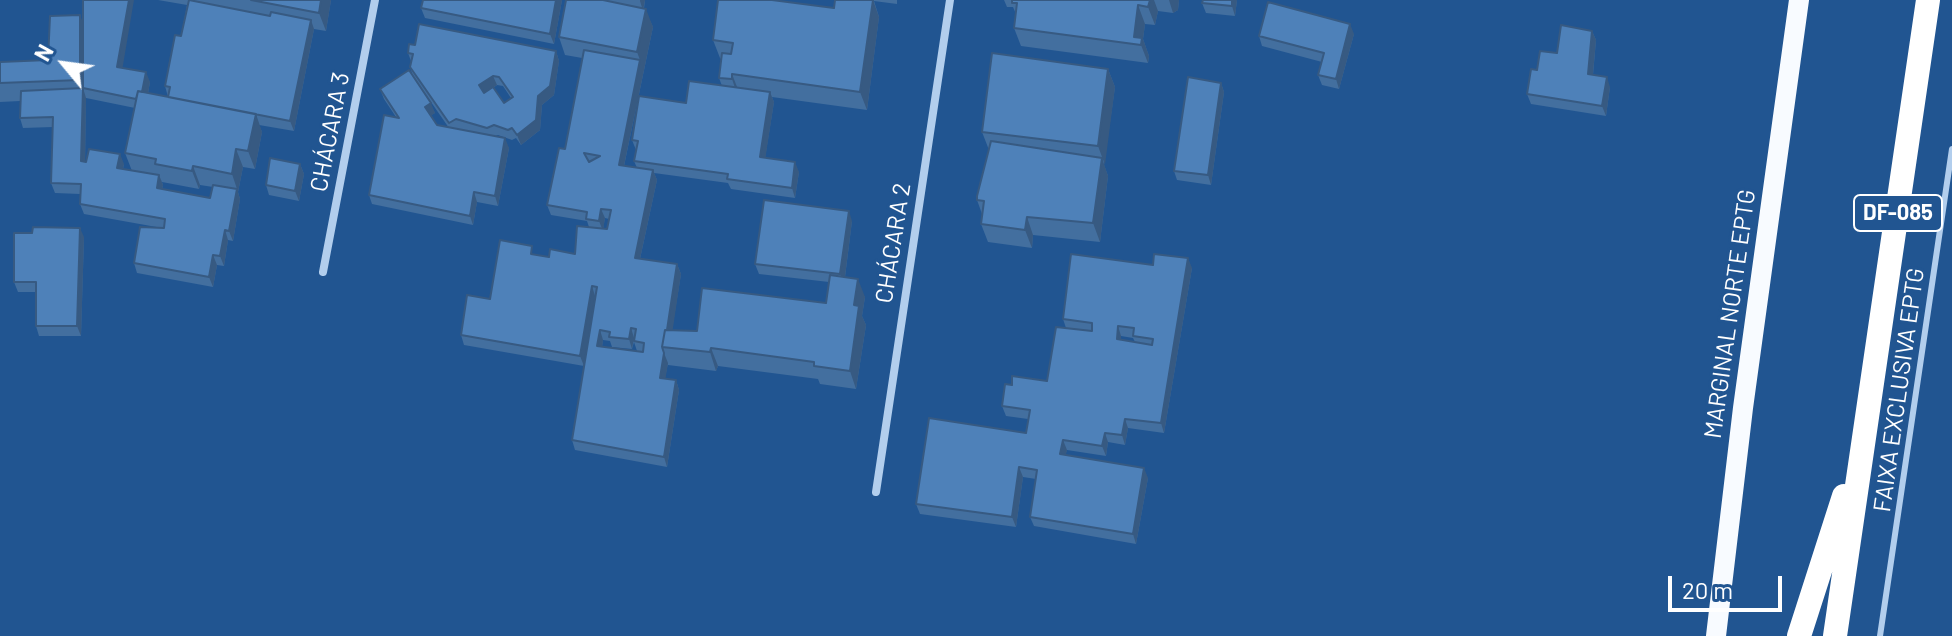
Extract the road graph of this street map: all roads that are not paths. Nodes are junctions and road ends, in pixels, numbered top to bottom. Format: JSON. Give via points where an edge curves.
{"nodes":[{"id":1,"x":375,"y":0,"type":"edge"},
{"id":2,"x":950,"y":0,"type":"edge"},
{"id":3,"x":1799,"y":0,"type":"edge"},
{"id":4,"x":1928,"y":0,"type":"edge"},
{"id":5,"x":1952,"y":149,"type":"edge"},
{"id":6,"x":323,"y":272,"type":"dead end"},
{"id":7,"x":1867,"y":426,"type":"junction"},
{"id":8,"x":876,"y":492,"type":"dead end"},
{"id":9,"x":1716,"y":636,"type":"edge"},
{"id":10,"x":1799,"y":636,"type":"edge"},
{"id":11,"x":1835,"y":636,"type":"edge"},
{"id":12,"x":1880,"y":636,"type":"edge"}],
"edges":[{"from":1,"to":6,"type":"street","name":"CHÁCARA 3"},
{"from":2,"to":8,"type":"street","name":"CHÁCARA 2"},
{"from":3,"to":9,"type":"main road","name":"MARGINAL NORTE EPTG"},
{"from":4,"to":7,"type":"highway","number":"DF-085"},
{"from":5,"to":12,"type":"lane","name":"FAIXA EXCLUSIVA EPTG"},
{"from":7,"to":10,"type":"highway"},
{"from":7,"to":11,"type":"highway","number":"DF-085"}]}
